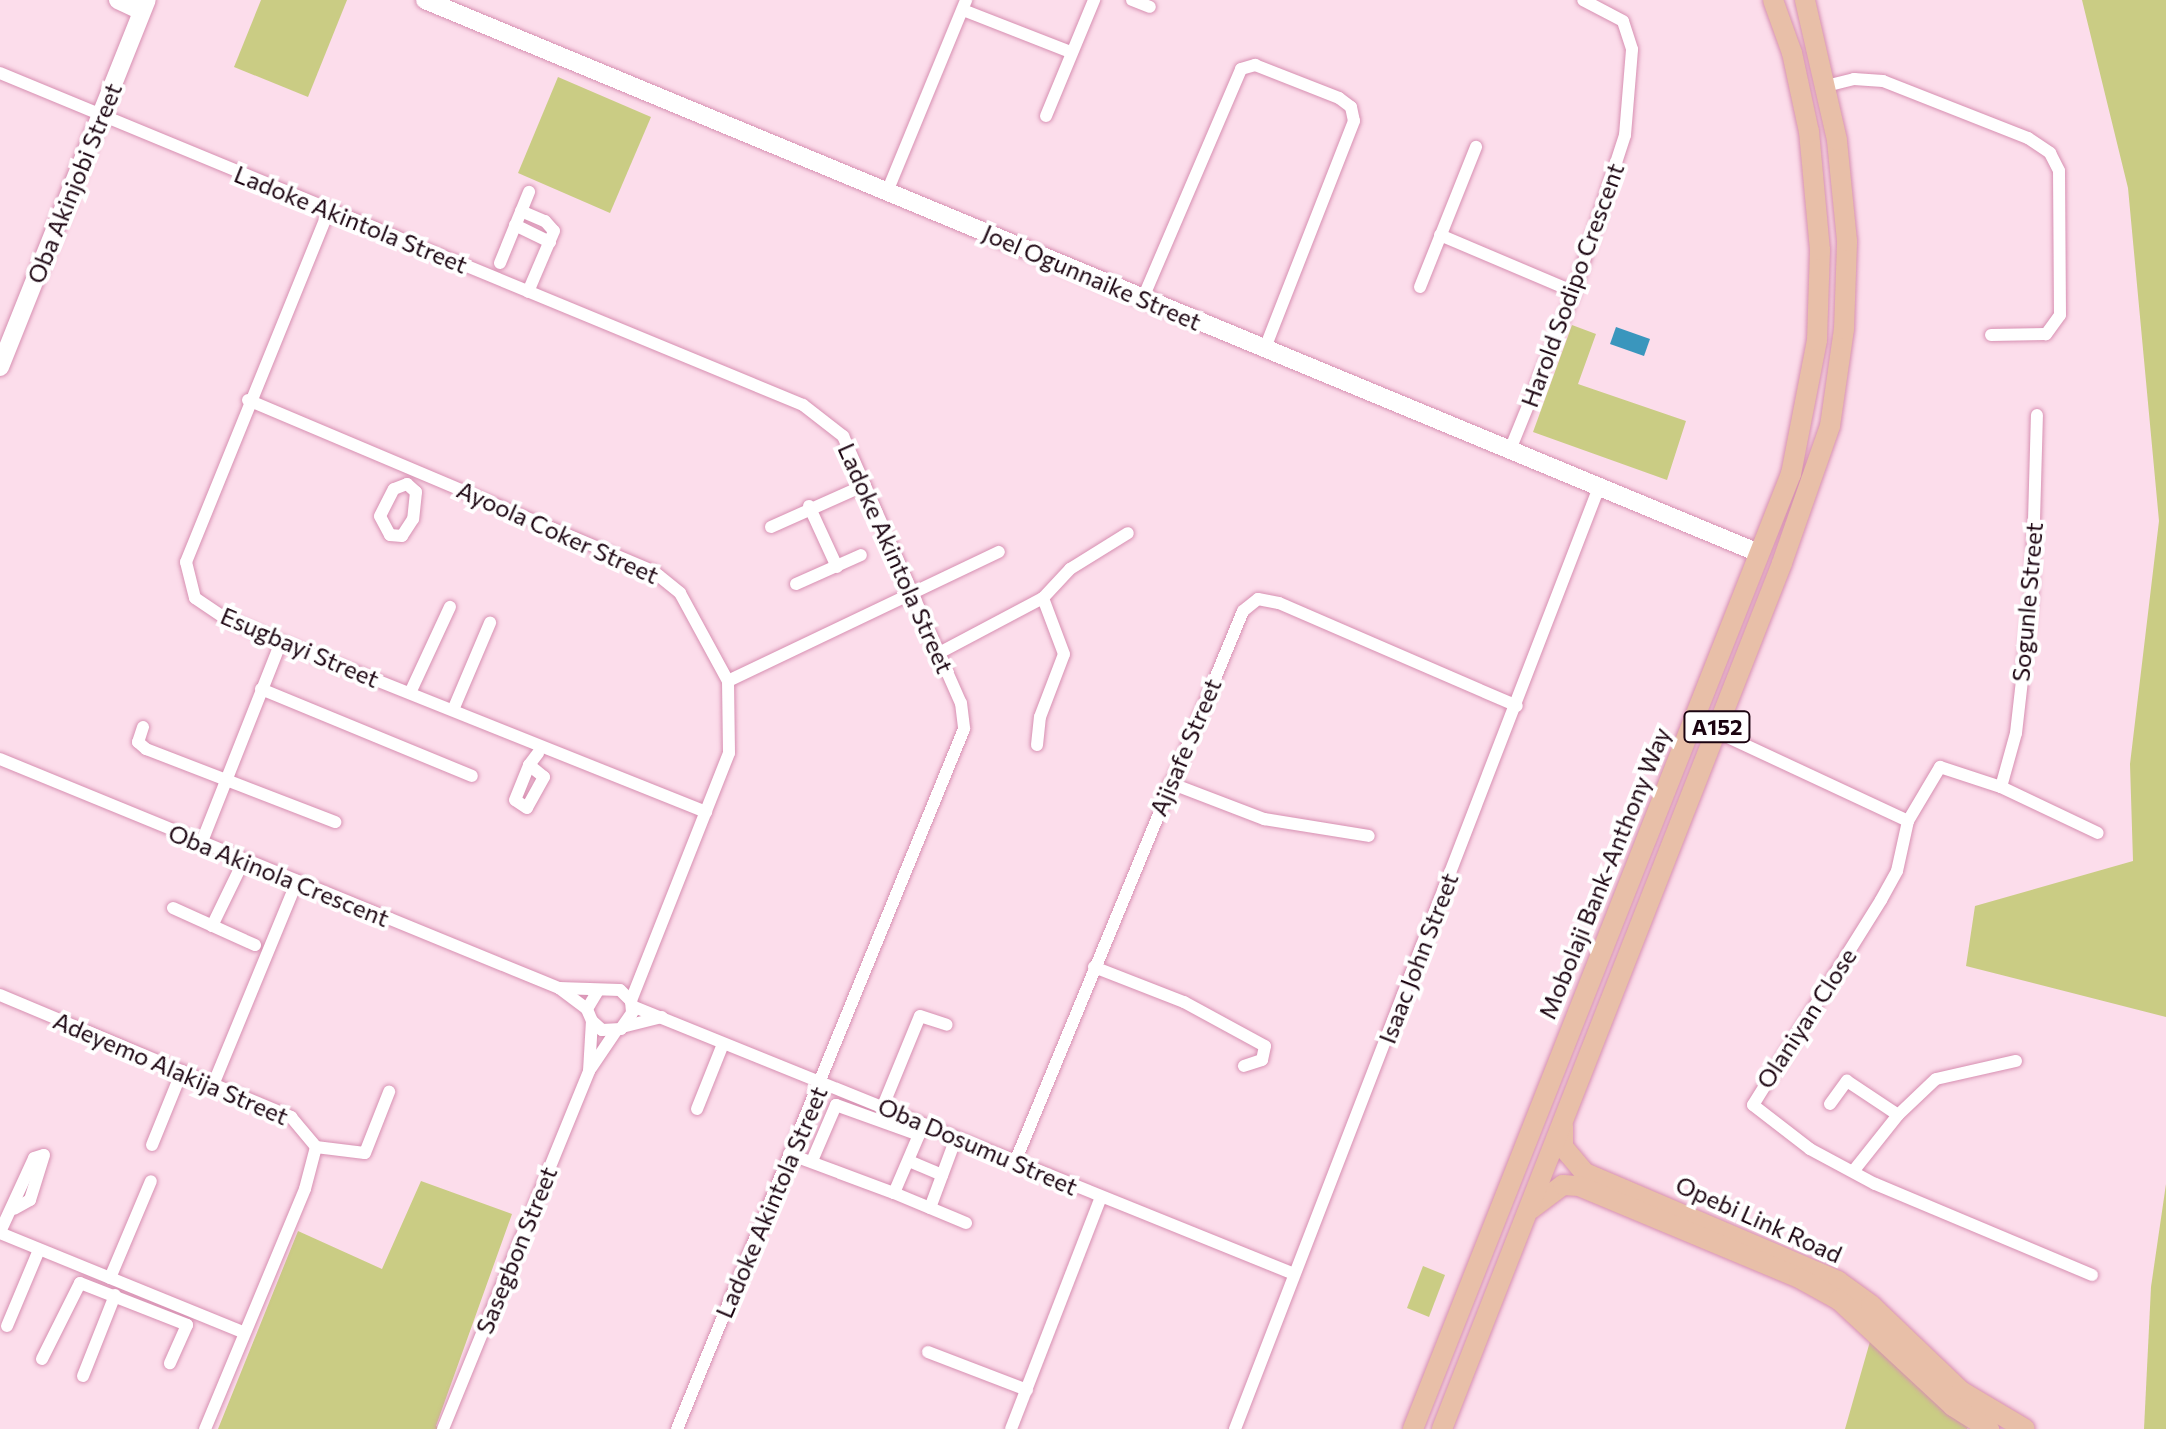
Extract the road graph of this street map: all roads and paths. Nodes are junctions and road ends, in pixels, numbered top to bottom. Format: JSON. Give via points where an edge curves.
{"nodes":[{"id":1,"x":118,"y":0,"type":"edge"},
{"id":2,"x":425,"y":0,"type":"edge"},
{"id":3,"x":1094,"y":0,"type":"edge"},
{"id":4,"x":1132,"y":0,"type":"edge"},
{"id":5,"x":1583,"y":0,"type":"edge"},
{"id":6,"x":1773,"y":0,"type":"edge"},
{"id":7,"x":1805,"y":0,"type":"edge"},
{"id":8,"x":145,"y":5,"type":"edge"},
{"id":9,"x":964,"y":5,"type":"edge"},
{"id":10,"x":1150,"y":7,"type":"dead end"},
{"id":11,"x":1070,"y":52,"type":"junction"},
{"id":12,"x":0,"y":73,"type":"edge"},
{"id":13,"x":1826,"y":86,"type":"junction"},
{"id":14,"x":1046,"y":116,"type":"dead end"},
{"id":15,"x":101,"y":117,"type":"junction"},
{"id":16,"x":1476,"y":147,"type":"dead end"},
{"id":17,"x":529,"y":192,"type":"dead end"},
{"id":18,"x":887,"y":192,"type":"junction"},
{"id":19,"x":329,"y":210,"type":"junction"},
{"id":20,"x":521,"y":211,"type":"junction"},
{"id":21,"x":515,"y":225,"type":"junction"},
{"id":22,"x":1440,"y":235,"type":"junction"},
{"id":23,"x":550,"y":242,"type":"junction"},
{"id":24,"x":500,"y":263,"type":"dead end"},
{"id":25,"x":1420,"y":287,"type":"dead end"},
{"id":26,"x":528,"y":292,"type":"junction"},
{"id":27,"x":1574,"y":292,"type":"junction"},
{"id":28,"x":1143,"y":298,"type":"junction"},
{"id":29,"x":1991,"y":335,"type":"dead end"},
{"id":30,"x":1265,"y":348,"type":"junction"},
{"id":31,"x":0,"y":367,"type":"edge"},
{"id":32,"x":248,"y":400,"type":"junction"},
{"id":33,"x":2037,"y":415,"type":"dead end"},
{"id":34,"x":1510,"y":450,"type":"junction"},
{"id":35,"x":412,"y":470,"type":"junction"},
{"id":36,"x":407,"y":484,"type":"dead end"},
{"id":37,"x":865,"y":485,"type":"junction"},
{"id":38,"x":1599,"y":487,"type":"junction"},
{"id":39,"x":809,"y":506,"type":"junction"},
{"id":40,"x":771,"y":527,"type":"dead end"},
{"id":41,"x":1128,"y":533,"type":"dead end"},
{"id":42,"x":999,"y":552,"type":"dead end"},
{"id":43,"x":1759,"y":553,"type":"junction"},
{"id":44,"x":861,"y":555,"type":"dead end"},
{"id":45,"x":837,"y":567,"type":"junction"},
{"id":46,"x":796,"y":584,"type":"dead end"},
{"id":47,"x":914,"y":590,"type":"junction"},
{"id":48,"x":1043,"y":598,"type":"junction"},
{"id":49,"x":450,"y":607,"type":"dead end"},
{"id":50,"x":490,"y":623,"type":"dead end"},
{"id":51,"x":281,"y":642,"type":"junction"},
{"id":52,"x":939,"y":653,"type":"junction"},
{"id":53,"x":728,"y":681,"type":"junction"},
{"id":54,"x":261,"y":689,"type":"junction"},
{"id":55,"x":410,"y":693,"type":"junction"},
{"id":56,"x":1517,"y":706,"type":"junction"},
{"id":57,"x":453,"y":710,"type":"junction"},
{"id":58,"x":143,"y":727,"type":"dead end"},
{"id":59,"x":1715,"y":731,"type":"junction"},
{"id":60,"x":1037,"y":745,"type":"dead end"},
{"id":61,"x":538,"y":753,"type":"dead end"},
{"id":62,"x":0,"y":759,"type":"edge"},
{"id":63,"x":529,"y":765,"type":"dead end"},
{"id":64,"x":472,"y":776,"type":"dead end"},
{"id":65,"x":227,"y":779,"type":"junction"},
{"id":66,"x":1170,"y":783,"type":"junction"},
{"id":67,"x":2001,"y":787,"type":"junction"},
{"id":68,"x":706,"y":812,"type":"junction"},
{"id":69,"x":1908,"y":821,"type":"junction"},
{"id":70,"x":335,"y":822,"type":"dead end"},
{"id":71,"x":2098,"y":833,"type":"dead end"},
{"id":72,"x":1369,"y":836,"type":"dead end"},
{"id":73,"x":201,"y":844,"type":"junction"},
{"id":74,"x":244,"y":860,"type":"junction"},
{"id":75,"x":297,"y":881,"type":"junction"},
{"id":76,"x":173,"y":908,"type":"dead end"},
{"id":77,"x":212,"y":926,"type":"junction"},
{"id":78,"x":255,"y":945,"type":"dead end"},
{"id":79,"x":1094,"y":967,"type":"junction"},
{"id":80,"x":559,"y":988,"type":"junction"},
{"id":81,"x":598,"y":991,"type":"junction"},
{"id":82,"x":0,"y":995,"type":"edge"},
{"id":83,"x":631,"y":1003,"type":"junction"},
{"id":84,"x":589,"y":1015,"type":"junction"},
{"id":85,"x":662,"y":1017,"type":"junction"},
{"id":86,"x":947,"y":1025,"type":"dead end"},
{"id":87,"x":621,"y":1029,"type":"junction"},
{"id":88,"x":723,"y":1044,"type":"junction"},
{"id":89,"x":2016,"y":1061,"type":"dead end"},
{"id":90,"x":1244,"y":1066,"type":"dead end"},
{"id":91,"x":182,"y":1071,"type":"junction"},
{"id":92,"x":589,"y":1071,"type":"junction"},
{"id":93,"x":821,"y":1082,"type":"junction"},
{"id":94,"x":213,"y":1085,"type":"junction"},
{"id":95,"x":389,"y":1092,"type":"dead end"},
{"id":96,"x":1830,"y":1104,"type":"dead end"},
{"id":97,"x":883,"y":1106,"type":"junction"},
{"id":98,"x":697,"y":1109,"type":"dead end"},
{"id":99,"x":1898,"y":1115,"type":"junction"},
{"id":100,"x":1563,"y":1119,"type":"junction"},
{"id":101,"x":956,"y":1138,"type":"junction"},
{"id":102,"x":152,"y":1145,"type":"dead end"},
{"id":103,"x":316,"y":1147,"type":"junction"},
{"id":104,"x":789,"y":1154,"type":"junction"},
{"id":105,"x":812,"y":1161,"type":"junction"},
{"id":106,"x":909,"y":1161,"type":"junction"},
{"id":107,"x":1015,"y":1162,"type":"junction"},
{"id":108,"x":1855,"y":1169,"type":"junction"},
{"id":109,"x":942,"y":1175,"type":"junction"},
{"id":110,"x":151,"y":1181,"type":"dead end"},
{"id":111,"x":894,"y":1193,"type":"junction"},
{"id":112,"x":1101,"y":1197,"type":"junction"},
{"id":113,"x":930,"y":1208,"type":"junction"},
{"id":114,"x":14,"y":1209,"type":"dead end"},
{"id":115,"x":1526,"y":1214,"type":"junction"},
{"id":116,"x":966,"y":1223,"type":"dead end"},
{"id":117,"x":0,"y":1233,"type":"edge"},
{"id":118,"x":39,"y":1250,"type":"junction"},
{"id":119,"x":1294,"y":1274,"type":"junction"},
{"id":120,"x":2092,"y":1275,"type":"dead end"},
{"id":121,"x":110,"y":1278,"type":"junction"},
{"id":122,"x":115,"y":1295,"type":"junction"},
{"id":123,"x":155,"y":1304,"type":"junction"},
{"id":124,"x":7,"y":1326,"type":"dead end"},
{"id":125,"x":242,"y":1332,"type":"junction"},
{"id":126,"x":928,"y":1352,"type":"dead end"},
{"id":127,"x":42,"y":1359,"type":"dead end"},
{"id":128,"x":170,"y":1363,"type":"dead end"},
{"id":129,"x":83,"y":1376,"type":"dead end"},
{"id":130,"x":1430,"y":1384,"type":"junction"},
{"id":131,"x":1027,"y":1390,"type":"junction"},
{"id":132,"x":1456,"y":1397,"type":"junction"},
{"id":133,"x":205,"y":1429,"type":"edge"},
{"id":134,"x":443,"y":1429,"type":"edge"},
{"id":135,"x":677,"y":1429,"type":"edge"},
{"id":136,"x":1011,"y":1429,"type":"edge"},
{"id":137,"x":1235,"y":1429,"type":"edge"},
{"id":138,"x":1414,"y":1429,"type":"edge"},
{"id":139,"x":1434,"y":1429,"type":"edge"},
{"id":140,"x":1442,"y":1429,"type":"edge"},
{"id":141,"x":1989,"y":1429,"type":"edge"},
{"id":142,"x":2025,"y":1429,"type":"edge"}],
"edges":[{"from":1,"to":8,"type":"street"},
{"from":2,"to":18,"type":"street","name":"Joel Ogunnaike Street"},
{"from":3,"to":11,"type":"street"},
{"from":4,"to":10,"type":"street"},
{"from":5,"to":27,"type":"street","name":"Harold Sodipo Crescent","via":[[1623,21],[1632,49],[1625,135]]},
{"from":6,"to":43,"type":"main road","name":"Mobolaji Bank-Anthony Way","number":"A152","via":[[1792,53],[1809,132],[1818,207],[1820,299],[1813,369],[1791,474]]},
{"from":7,"to":13,"type":"main road","name":"Mobolaji Bank-Anthony Way","number":"A152"},
{"from":8,"to":15,"type":"street","name":"Oba Akinjobi Street"},
{"from":9,"to":11,"type":"street"},
{"from":9,"to":18,"type":"street"},
{"from":11,"to":14,"type":"street"},
{"from":12,"to":15,"type":"street","name":"Ladoke Akintola Street"},
{"from":13,"to":29,"type":"street","via":[[1854,79],[1883,81],[2028,138],[2050,153],[2059,171],[2060,315],[2046,334]]},
{"from":13,"to":59,"type":"main road","name":"Mobolaji Bank-Anthony Way","number":"A152","via":[[1842,172],[1847,241],[1835,401],[1812,483]]},
{"from":15,"to":19,"type":"street","name":"Ladoke Akintola Street"},
{"from":15,"to":31,"type":"street","name":"Oba Akinjobi Street"},
{"from":16,"to":22,"type":"street"},
{"from":17,"to":20,"type":"street"},
{"from":18,"to":28,"type":"street","name":"Joel Ogunnaike Street"},
{"from":19,"to":26,"type":"street","name":"Ladoke Akintola Street"},
{"from":19,"to":32,"type":"street","name":"Esugbayi Street"},
{"from":20,"to":21,"type":"street"},
{"from":20,"to":23,"type":"street","via":[[552,226]]},
{"from":21,"to":23,"type":"street"},
{"from":21,"to":24,"type":"street"},
{"from":22,"to":25,"type":"street"},
{"from":22,"to":27,"type":"street"},
{"from":23,"to":26,"type":"street"},
{"from":26,"to":37,"type":"street","name":"Ladoke Akintola Street","via":[[803,405],[843,436]]},
{"from":27,"to":34,"type":"street","name":"Harold Sodipo Crescent"},
{"from":28,"to":30,"type":"street","name":"Joel Ogunnaike Street"},
{"from":28,"to":30,"type":"street","via":[[1241,69],[1255,65],[1339,98],[1351,107],[1354,121]]},
{"from":30,"to":34,"type":"street","name":"Joel Ogunnaike Street"},
{"from":32,"to":35,"type":"street","name":"Ayoola Coker Street"},
{"from":32,"to":51,"type":"street","name":"Esugbayi Street","via":[[186,562],[186,576],[204,606]]},
{"from":33,"to":67,"type":"street","name":"Sogunle Street","via":[[2032,592],[2016,733]]},
{"from":34,"to":38,"type":"street","name":"Joel Ogunnaike Street"},
{"from":35,"to":36,"type":"street"},
{"from":35,"to":53,"type":"street","name":"Ayoola Coker Street","via":[[669,582],[704,630]]},
{"from":37,"to":39,"type":"street"},
{"from":37,"to":47,"type":"street","name":"Ladoke Akintola Street"},
{"from":38,"to":43,"type":"street","name":"Joel Ogunnaike Street"},
{"from":38,"to":56,"type":"street","name":"Isaac John Street"},
{"from":39,"to":40,"type":"street"},
{"from":39,"to":45,"type":"street"},
{"from":41,"to":48,"type":"street","via":[[1070,569]]},
{"from":42,"to":47,"type":"street"},
{"from":43,"to":130,"type":"main road","name":"Mobolaji Bank-Anthony Way","number":"A152"},
{"from":44,"to":45,"type":"street"},
{"from":45,"to":46,"type":"street"},
{"from":47,"to":52,"type":"street","name":"Ladoke Akintola Street"},
{"from":47,"to":53,"type":"street"},
{"from":48,"to":52,"type":"street"},
{"from":48,"to":60,"type":"street","via":[[1064,654],[1040,717]]},
{"from":49,"to":55,"type":"street"},
{"from":50,"to":57,"type":"street"},
{"from":51,"to":54,"type":"street"},
{"from":51,"to":55,"type":"street","name":"Esugbayi Street"},
{"from":52,"to":93,"type":"street","name":"Ladoke Akintola Street","via":[[961,703],[964,729]]},
{"from":53,"to":68,"type":"street","name":"Ayoola Coker Street","via":[[729,753]]},
{"from":54,"to":64,"type":"street"},
{"from":54,"to":65,"type":"street"},
{"from":55,"to":57,"type":"street","name":"Esugbayi Street"},
{"from":56,"to":66,"type":"street","name":"Ajisafe Street","via":[[1279,603],[1258,599],[1243,611]]},
{"from":56,"to":119,"type":"street","name":"Isaac John Street"},
{"from":57,"to":68,"type":"street","name":"Esugbayi Street"},
{"from":58,"to":65,"type":"street","via":[[138,742],[146,749]]},
{"from":59,"to":69,"type":"street"},
{"from":59,"to":100,"type":"main road","name":"Mobolaji Bank-Anthony Way","number":"A152"},
{"from":61,"to":63,"type":"street"},
{"from":62,"to":73,"type":"street","name":"Oba Akinola Crescent"},
{"from":65,"to":70,"type":"street"},
{"from":65,"to":73,"type":"street"},
{"from":66,"to":72,"type":"street","via":[[1264,819]]},
{"from":66,"to":79,"type":"street","name":"Ajisafe Street"},
{"from":67,"to":69,"type":"street","via":[[1940,767]]},
{"from":67,"to":71,"type":"street"},
{"from":68,"to":83,"type":"street","name":"Ayoola Coker Street"},
{"from":69,"to":108,"type":"street","name":"Olaniyan Close","via":[[1897,871],[1881,900],[1753,1100],[1757,1112],[1810,1149]]},
{"from":73,"to":74,"type":"street","name":"Oba Akinola Crescent"},
{"from":74,"to":75,"type":"street","name":"Oba Akinola Crescent"},
{"from":74,"to":77,"type":"street"},
{"from":75,"to":80,"type":"street","name":"Oba Akinola Crescent"},
{"from":75,"to":94,"type":"street"},
{"from":76,"to":77,"type":"street"},
{"from":77,"to":78,"type":"street"},
{"from":79,"to":90,"type":"street","via":[[1184,1002],[1265,1046],[1262,1060]]},
{"from":79,"to":107,"type":"street","name":"Ajisafe Street"},
{"from":80,"to":81,"type":"street"},
{"from":80,"to":84,"type":"street"},
{"from":81,"to":83,"type":"street","via":[[620,990]]},
{"from":81,"to":84,"type":"street"},
{"from":82,"to":91,"type":"street","name":"Adeyemo Alakija Street"},
{"from":83,"to":85,"type":"street","name":"Oba Dosumu Street"},
{"from":83,"to":87,"type":"street"},
{"from":84,"to":87,"type":"street","via":[[602,1030]]},
{"from":84,"to":92,"type":"street","name":"Sasegbon Street"},
{"from":85,"to":87,"type":"street"},
{"from":85,"to":88,"type":"street","name":"Oba Dosumu Street"},
{"from":86,"to":97,"type":"street","via":[[920,1016]]},
{"from":87,"to":92,"type":"street","name":"Sasegbon Street"},
{"from":88,"to":93,"type":"street","name":"Oba Dosumu Street"},
{"from":88,"to":98,"type":"street"},
{"from":89,"to":99,"type":"street","via":[[1951,1072]]},
{"from":91,"to":94,"type":"street","name":"Adeyemo Alakija Street"},
{"from":91,"to":102,"type":"street"},
{"from":92,"to":134,"type":"street","name":"Sasegbon Street"},
{"from":93,"to":97,"type":"street","name":"Oba Dosumu Street"},
{"from":93,"to":104,"type":"street","name":"Ladoke Akintola Street"},
{"from":94,"to":103,"type":"street","name":"Adeyemo Alakija Street","via":[[291,1117]]},
{"from":95,"to":103,"type":"street","via":[[365,1153]]},
{"from":96,"to":99,"type":"street","via":[[1847,1081]]},
{"from":97,"to":101,"type":"street","name":"Oba Dosumu Street"},
{"from":99,"to":108,"type":"street"},
{"from":100,"to":115,"type":"main road","name":"Mobolaji Bank-Anthony Way","number":"A152"},
{"from":100,"to":142,"type":"main road","name":"Opebi Link Road","via":[[1563,1147],[1585,1173],[1838,1281],[1871,1305],[1961,1391]]},
{"from":101,"to":107,"type":"street","name":"Oba Dosumu Street"},
{"from":101,"to":109,"type":"street"},
{"from":103,"to":125,"type":"street","via":[[305,1189]]},
{"from":104,"to":105,"type":"street"},
{"from":104,"to":135,"type":"street","name":"Ladoke Akintola Street"},
{"from":105,"to":106,"type":"street","via":[[836,1105],[920,1133]]},
{"from":105,"to":111,"type":"street"},
{"from":106,"to":109,"type":"street"},
{"from":106,"to":111,"type":"street"},
{"from":107,"to":112,"type":"street","name":"Oba Dosumu Street"},
{"from":108,"to":120,"type":"street","name":"Olaniyan Close","via":[[1875,1184],[1953,1219]]},
{"from":109,"to":113,"type":"street"},
{"from":110,"to":121,"type":"street"},
{"from":111,"to":113,"type":"street"},
{"from":112,"to":119,"type":"street","name":"Oba Dosumu Street"},
{"from":112,"to":131,"type":"street"},
{"from":113,"to":116,"type":"street"},
{"from":114,"to":117,"type":"street"},
{"from":115,"to":132,"type":"main road","name":"Mobolaji Bank-Anthony Way","number":"A152"},
{"from":115,"to":141,"type":"main road","name":"Opebi Link Road","via":[[1547,1193],[1563,1185],[1579,1186],[1799,1278],[1839,1300],[1953,1406]]},
{"from":117,"to":118,"type":"street"},
{"from":118,"to":121,"type":"street"},
{"from":118,"to":124,"type":"street"},
{"from":119,"to":137,"type":"street","name":"Isaac John Street"},
{"from":121,"to":123,"type":"street"},
{"from":122,"to":123,"type":"street"},
{"from":122,"to":127,"type":"street","via":[[76,1283]]},
{"from":122,"to":129,"type":"street"},
{"from":123,"to":125,"type":"street"},
{"from":123,"to":128,"type":"street","via":[[193,1328]]},
{"from":125,"to":133,"type":"street"},
{"from":126,"to":131,"type":"street"},
{"from":130,"to":132,"type":"main road","via":[[1436,1407]]},
{"from":130,"to":138,"type":"main road","name":"Mobolaji Bank-Anthony Way","number":"A152"},
{"from":131,"to":136,"type":"street"},
{"from":132,"to":140,"type":"main road","name":"Mobolaji Bank-Anthony Way","number":"A152"},
{"from":138,"to":139,"type":"main road","via":[[1425,1424]]}]}
